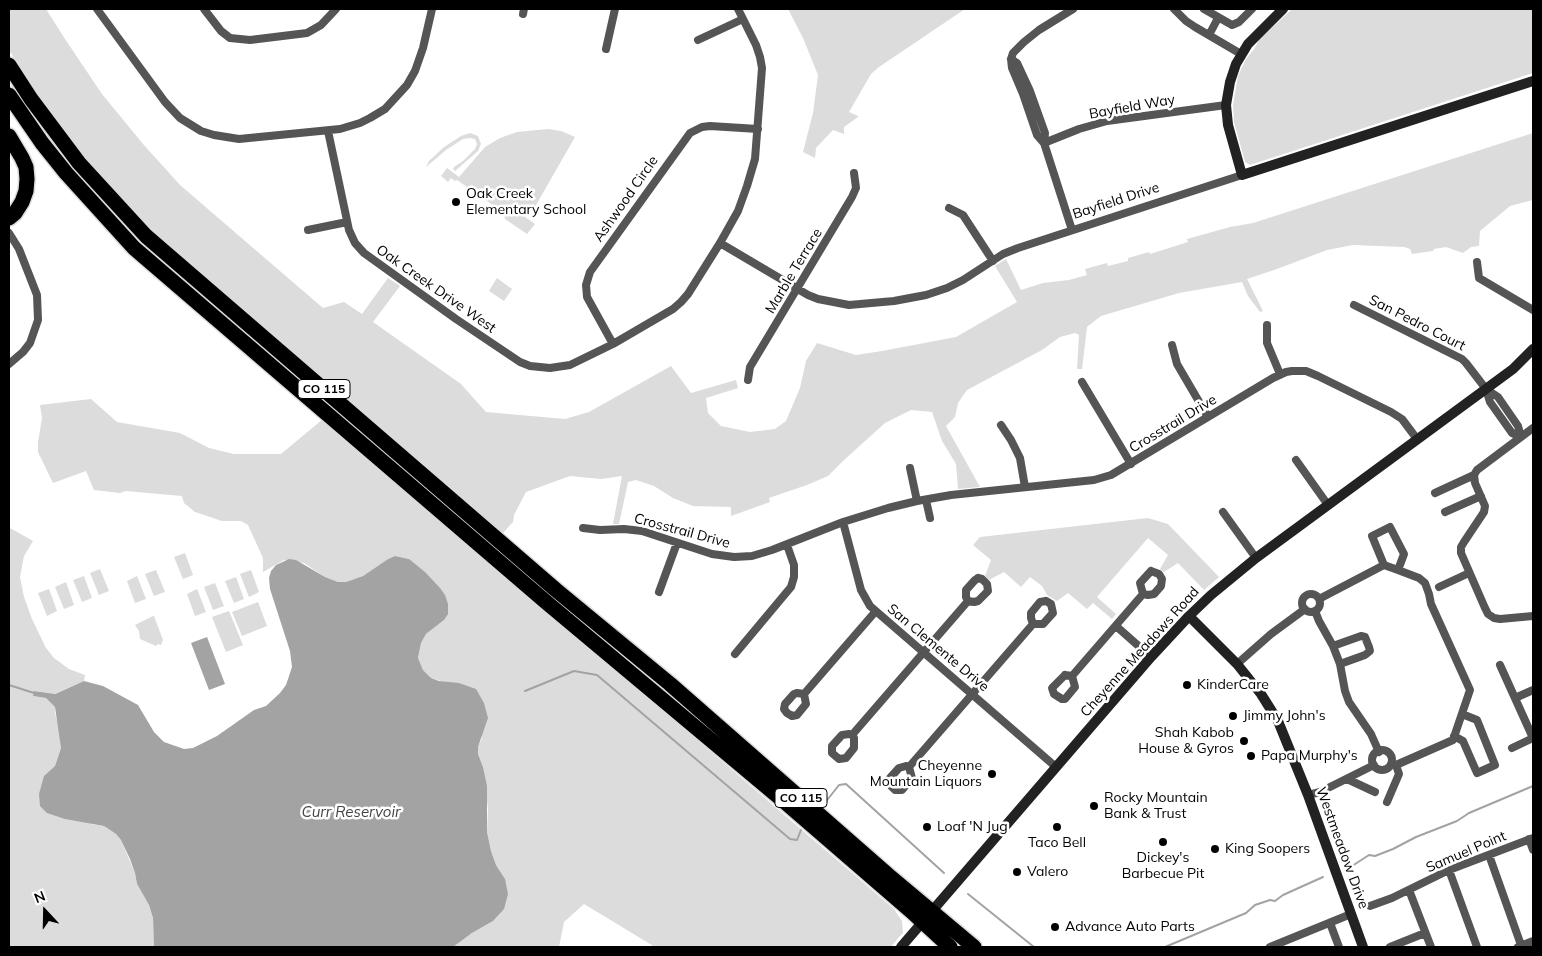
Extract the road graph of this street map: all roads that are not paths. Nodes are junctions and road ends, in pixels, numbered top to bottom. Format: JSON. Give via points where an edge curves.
{"nodes":[{"id":1,"x":97,"y":9,"type":"edge"},
{"id":2,"x":204,"y":9,"type":"edge"},
{"id":3,"x":336,"y":9,"type":"edge"},
{"id":4,"x":432,"y":9,"type":"edge"},
{"id":5,"x":615,"y":9,"type":"edge"},
{"id":6,"x":738,"y":9,"type":"edge"},
{"id":7,"x":1073,"y":9,"type":"edge"},
{"id":8,"x":1174,"y":9,"type":"edge"},
{"id":9,"x":1204,"y":9,"type":"edge"},
{"id":10,"x":1252,"y":9,"type":"edge"},
{"id":11,"x":1284,"y":9,"type":"edge"},
{"id":12,"x":742,"y":18,"type":"junction"},
{"id":13,"x":1218,"y":18,"type":"junction"},
{"id":14,"x":1209,"y":35,"type":"junction"},
{"id":15,"x":698,"y":40,"type":"dead end"},
{"id":16,"x":606,"y":49,"type":"dead end"},
{"id":17,"x":1241,"y":54,"type":"junction"},
{"id":18,"x":9,"y":65,"type":"edge"},
{"id":19,"x":1533,"y":81,"type":"edge"},
{"id":20,"x":9,"y":95,"type":"edge"},
{"id":21,"x":1226,"y":105,"type":"junction"},
{"id":22,"x":758,"y":129,"type":"junction"},
{"id":23,"x":328,"y":130,"type":"junction"},
{"id":24,"x":9,"y":136,"type":"edge"},
{"id":25,"x":1044,"y":143,"type":"junction"},
{"id":26,"x":854,"y":173,"type":"dead end"},
{"id":27,"x":1242,"y":175,"type":"junction"},
{"id":28,"x":949,"y":208,"type":"dead end"},
{"id":29,"x":9,"y":218,"type":"edge"},
{"id":30,"x":347,"y":222,"type":"junction"},
{"id":31,"x":308,"y":230,"type":"dead end"},
{"id":32,"x":1072,"y":230,"type":"junction"},
{"id":33,"x":9,"y":233,"type":"edge"},
{"id":34,"x":720,"y":243,"type":"junction"},
{"id":35,"x":994,"y":260,"type":"junction"},
{"id":36,"x":1477,"y":262,"type":"dead end"},
{"id":37,"x":798,"y":289,"type":"junction"},
{"id":38,"x":1354,"y":305,"type":"dead end"},
{"id":39,"x":1533,"y":310,"type":"edge"},
{"id":40,"x":1266,"y":325,"type":"dead end"},
{"id":41,"x":613,"y":344,"type":"junction"},
{"id":42,"x":1172,"y":345,"type":"dead end"},
{"id":43,"x":1533,"y":349,"type":"edge"},
{"id":44,"x":9,"y":364,"type":"edge"},
{"id":45,"x":1280,"y":374,"type":"junction"},
{"id":46,"x":748,"y":380,"type":"dead end"},
{"id":47,"x":1082,"y":382,"type":"dead end"},
{"id":48,"x":1486,"y":389,"type":"junction"},
{"id":49,"x":1507,"y":409,"type":"junction"},
{"id":50,"x":1500,"y":415,"type":"junction"},
{"id":51,"x":1208,"y":417,"type":"junction"},
{"id":52,"x":1001,"y":425,"type":"dead end"},
{"id":53,"x":1533,"y":428,"type":"edge"},
{"id":54,"x":1521,"y":437,"type":"junction"},
{"id":55,"x":1417,"y":439,"type":"junction"},
{"id":56,"x":1296,"y":460,"type":"dead end"},
{"id":57,"x":1131,"y":464,"type":"junction"},
{"id":58,"x":910,"y":468,"type":"dead end"},
{"id":59,"x":1474,"y":474,"type":"junction"},
{"id":60,"x":1025,"y":487,"type":"junction"},
{"id":61,"x":1435,"y":493,"type":"dead end"},
{"id":62,"x":1481,"y":496,"type":"junction"},
{"id":63,"x":926,"y":500,"type":"junction"},
{"id":64,"x":917,"y":501,"type":"junction"},
{"id":65,"x":1328,"y":505,"type":"junction"},
{"id":66,"x":1223,"y":512,"type":"dead end"},
{"id":67,"x":1445,"y":512,"type":"dead end"},
{"id":68,"x":930,"y":518,"type":"dead end"},
{"id":69,"x":844,"y":522,"type":"junction"},
{"id":70,"x":582,"y":528,"type":"dead end"},
{"id":71,"x":677,"y":543,"type":"junction"},
{"id":72,"x":786,"y":545,"type":"junction"},
{"id":73,"x":1256,"y":558,"type":"junction"},
{"id":74,"x":1384,"y":565,"type":"junction"},
{"id":75,"x":1398,"y":570,"type":"junction"},
{"id":76,"x":1470,"y":574,"type":"junction"},
{"id":77,"x":1439,"y":587,"type":"dead end"},
{"id":78,"x":659,"y":592,"type":"dead end"},
{"id":79,"x":1143,"y":594,"type":"dead end"},
{"id":80,"x":1319,"y":599,"type":"junction"},
{"id":81,"x":968,"y":601,"type":"dead end"},
{"id":82,"x":1305,"y":609,"type":"junction"},
{"id":83,"x":1315,"y":611,"type":"junction"},
{"id":84,"x":875,"y":612,"type":"junction"},
{"id":85,"x":1189,"y":616,"type":"junction"},
{"id":86,"x":1533,"y":616,"type":"edge"},
{"id":87,"x":1033,"y":624,"type":"dead end"},
{"id":88,"x":1116,"y":626,"type":"junction"},
{"id":89,"x":1333,"y":646,"type":"junction"},
{"id":90,"x":923,"y":653,"type":"junction"},
{"id":91,"x":735,"y":654,"type":"dead end"},
{"id":92,"x":1151,"y":657,"type":"junction"},
{"id":93,"x":1237,"y":664,"type":"junction"},
{"id":94,"x":1340,"y":664,"type":"junction"},
{"id":95,"x":1500,"y":666,"type":"dead end"},
{"id":96,"x":1072,"y":676,"type":"dead end"},
{"id":97,"x":1533,"y":690,"type":"edge"},
{"id":98,"x":804,"y":694,"type":"dead end"},
{"id":99,"x":972,"y":694,"type":"junction"},
{"id":100,"x":1515,"y":698,"type":"junction"},
{"id":101,"x":1462,"y":714,"type":"junction"},
{"id":102,"x":852,"y":735,"type":"dead end"},
{"id":103,"x":1454,"y":736,"type":"junction"},
{"id":104,"x":1533,"y":738,"type":"edge"},
{"id":105,"x":1512,"y":748,"type":"dead end"},
{"id":106,"x":1379,"y":752,"type":"junction"},
{"id":107,"x":1394,"y":764,"type":"junction"},
{"id":108,"x":1374,"y":765,"type":"junction"},
{"id":109,"x":909,"y":767,"type":"dead end"},
{"id":110,"x":1056,"y":767,"type":"junction"},
{"id":111,"x":1346,"y":779,"type":"junction"},
{"id":112,"x":1376,"y":792,"type":"dead end"},
{"id":113,"x":1308,"y":795,"type":"junction"},
{"id":114,"x":1387,"y":802,"type":"dead end"},
{"id":115,"x":1531,"y":839,"type":"edge"},
{"id":116,"x":1533,"y":850,"type":"edge"},
{"id":117,"x":1489,"y":855,"type":"junction"},
{"id":118,"x":1449,"y":870,"type":"junction"},
{"id":119,"x":1409,"y":890,"type":"junction"},
{"id":120,"x":1370,"y":906,"type":"dead end"},
{"id":121,"x":1350,"y":914,"type":"junction"},
{"id":122,"x":927,"y":916,"type":"junction"},
{"id":123,"x":1330,"y":922,"type":"junction"},
{"id":124,"x":1425,"y":934,"type":"junction"},
{"id":125,"x":1533,"y":941,"type":"edge"},
{"id":126,"x":1519,"y":946,"type":"edge"},
{"id":127,"x":901,"y":947,"type":"edge"},
{"id":128,"x":950,"y":947,"type":"edge"},
{"id":129,"x":974,"y":947,"type":"edge"},
{"id":130,"x":1273,"y":947,"type":"edge"},
{"id":131,"x":1339,"y":947,"type":"edge"},
{"id":132,"x":1363,"y":947,"type":"edge"},
{"id":133,"x":1390,"y":947,"type":"edge"},
{"id":134,"x":1431,"y":947,"type":"edge"},
{"id":135,"x":1477,"y":947,"type":"edge"}],
"edges":[{"from":1,"to":23,"type":"street","via":[[165,102],[190,125],[214,135],[239,139]]},
{"from":2,"to":3,"type":"street","via":[[230,38],[250,40],[313,30]]},
{"from":4,"to":23,"type":"street","via":[[418,62],[398,95],[370,118]]},
{"from":5,"to":16,"type":"street"},
{"from":6,"to":12,"type":"street"},
{"from":7,"to":25,"type":"street","via":[[1039,30],[1009,56],[1038,135]]},
{"from":8,"to":14,"type":"street"},
{"from":9,"to":13,"type":"street"},
{"from":10,"to":13,"type":"street","via":[[1235,25]]},
{"from":11,"to":17,"type":"street"},
{"from":12,"to":15,"type":"street"},
{"from":12,"to":22,"type":"street","name":"Oak Creek Drive West","via":[[761,62]]},
{"from":13,"to":14,"type":"street"},
{"from":14,"to":17,"type":"street"},
{"from":17,"to":21,"type":"street"},
{"from":18,"to":122,"type":"highway","number":"CO 115","via":[[79,163],[146,236],[556,590],[670,684]]},
{"from":19,"to":27,"type":"street","name":"Bayfield Drive"},
{"from":20,"to":122,"type":"highway","number":"CO 115","via":[[66,174],[134,248],[546,602]]},
{"from":21,"to":25,"type":"street","name":"Bayfield Way","via":[[1107,122]]},
{"from":21,"to":27,"type":"street","via":[[1230,135]]},
{"from":22,"to":34,"type":"street","name":"Oak Creek Drive West","via":[[755,159],[744,197]]},
{"from":22,"to":41,"type":"street","name":"Ashwood Circle","via":[[710,126],[690,133],[590,272],[586,285],[588,297]]},
{"from":23,"to":30,"type":"street","name":"Oak Creek Drive West"},
{"from":24,"to":29,"type":"highway","via":[[26,168],[26,191]]},
{"from":25,"to":32,"type":"street"},
{"from":26,"to":37,"type":"street","name":"Marble Terrace","via":[[856,188],[852,197]]},
{"from":27,"to":32,"type":"street","name":"Bayfield Drive"},
{"from":28,"to":35,"type":"street","via":[[963,214]]},
{"from":30,"to":31,"type":"street"},
{"from":30,"to":41,"type":"street","name":"Oak Creek Drive West","via":[[355,243],[369,258],[520,362],[560,368]]},
{"from":32,"to":35,"type":"street","name":"Bayfield Drive","via":[[1011,250]]},
{"from":33,"to":44,"type":"street","via":[[37,294],[38,320],[30,343]]},
{"from":34,"to":37,"type":"street","name":"Bayfield Drive"},
{"from":34,"to":41,"type":"street","name":"Oak Creek Drive West","via":[[681,302]]},
{"from":35,"to":37,"type":"street","name":"Bayfield Drive","via":[[947,288],[894,301],[840,304],[818,299]]},
{"from":36,"to":39,"type":"street","via":[[1479,278]]},
{"from":37,"to":46,"type":"street","name":"Marble Terrace","via":[[750,367]]},
{"from":38,"to":48,"type":"street","name":"San Pedro Court","via":[[1456,356],[1466,363]]},
{"from":40,"to":45,"type":"street","via":[[1267,343]]},
{"from":42,"to":51,"type":"street","via":[[1177,364]]},
{"from":43,"to":48,"type":"street","name":"Cheyenne Meadows Road"},
{"from":45,"to":51,"type":"street","name":"Crosstrail Drive"},
{"from":45,"to":55,"type":"street","name":"Crosstrail Drive","via":[[1300,371],[1318,376],[1397,415]]},
{"from":47,"to":57,"type":"street"},
{"from":48,"to":49,"type":"street","via":[[1498,396]]},
{"from":48,"to":50,"type":"street","via":[[1490,402]]},
{"from":48,"to":55,"type":"street","name":"Cheyenne Meadows Road"},
{"from":49,"to":50,"type":"street"},
{"from":49,"to":54,"type":"street"},
{"from":50,"to":54,"type":"street","via":[[1512,433]]},
{"from":51,"to":57,"type":"street","name":"Crosstrail Drive"},
{"from":52,"to":60,"type":"street","via":[[1020,458]]},
{"from":53,"to":54,"type":"street"},
{"from":54,"to":59,"type":"street"},
{"from":55,"to":65,"type":"street","name":"Cheyenne Meadows Road"},
{"from":56,"to":65,"type":"street"},
{"from":57,"to":60,"type":"street","name":"Crosstrail Drive","via":[[1103,478]]},
{"from":58,"to":64,"type":"street"},
{"from":59,"to":61,"type":"street"},
{"from":59,"to":62,"type":"street"},
{"from":60,"to":63,"type":"street","name":"Crosstrail Drive"},
{"from":62,"to":67,"type":"street"},
{"from":62,"to":76,"type":"street","via":[[1484,512],[1461,547]]},
{"from":63,"to":64,"type":"street","name":"Crosstrail Drive"},
{"from":63,"to":68,"type":"street"},
{"from":64,"to":69,"type":"street","name":"Crosstrail Drive"},
{"from":65,"to":73,"type":"street","name":"Cheyenne Meadows Road"},
{"from":66,"to":73,"type":"street"},
{"from":69,"to":72,"type":"street","name":"Crosstrail Drive"},
{"from":69,"to":84,"type":"street","name":"San Clemente Drive","via":[[861,590]]},
{"from":70,"to":71,"type":"street","name":"Crosstrail Drive","via":[[642,531]]},
{"from":71,"to":72,"type":"street","name":"Crosstrail Drive","via":[[734,557]]},
{"from":71,"to":78,"type":"street"},
{"from":72,"to":91,"type":"street","via":[[794,565],[791,587]]},
{"from":73,"to":85,"type":"street","name":"Cheyenne Meadows Road"},
{"from":74,"to":75,"type":"street"},
{"from":74,"to":75,"type":"street","via":[[1372,536],[1390,527],[1404,554]]},
{"from":74,"to":80,"type":"street"},
{"from":75,"to":101,"type":"street","via":[[1425,583],[1431,604],[1470,690]]},
{"from":76,"to":77,"type":"street"},
{"from":76,"to":86,"type":"street","via":[[1485,608],[1494,618]]},
{"from":79,"to":88,"type":"street"},
{"from":80,"to":82,"type":"street","via":[[1314,595],[1306,596],[1302,601]]},
{"from":80,"to":83,"type":"street","via":[[1320,605]]},
{"from":81,"to":90,"type":"street"},
{"from":82,"to":83,"type":"street"},
{"from":82,"to":93,"type":"street"},
{"from":83,"to":89,"type":"street"},
{"from":84,"to":90,"type":"street","name":"San Clemente Drive"},
{"from":84,"to":98,"type":"street"},
{"from":85,"to":92,"type":"street","name":"Cheyenne Meadows Road"},
{"from":85,"to":93,"type":"street","name":"Westmeadow Drive"},
{"from":87,"to":99,"type":"street"},
{"from":88,"to":92,"type":"street"},
{"from":88,"to":96,"type":"street"},
{"from":89,"to":94,"type":"street"},
{"from":89,"to":94,"type":"street","via":[[1361,636],[1365,637],[1369,647],[1370,651],[1365,655]]},
{"from":90,"to":99,"type":"street","name":"San Clemente Drive"},
{"from":90,"to":102,"type":"street"},
{"from":92,"to":110,"type":"street","name":"Cheyenne Meadows Road"},
{"from":93,"to":113,"type":"street","name":"Westmeadow Drive","via":[[1271,708]]},
{"from":94,"to":106,"type":"street","via":[[1349,702]]},
{"from":95,"to":100,"type":"street"},
{"from":97,"to":100,"type":"street"},
{"from":99,"to":109,"type":"street"},
{"from":99,"to":110,"type":"street","name":"San Clemente Drive"},
{"from":100,"to":104,"type":"street"},
{"from":101,"to":103,"type":"street"},
{"from":101,"to":103,"type":"street","via":[[1477,720],[1495,765],[1477,773],[1463,741]]},
{"from":103,"to":107,"type":"street","via":[[1453,740]]},
{"from":104,"to":105,"type":"street"},
{"from":106,"to":107,"type":"street","via":[[1389,754]]},
{"from":106,"to":108,"type":"street","via":[[1373,757]]},
{"from":107,"to":108,"type":"street","via":[[1383,770]]},
{"from":107,"to":114,"type":"street","via":[[1399,774]]},
{"from":108,"to":111,"type":"street"},
{"from":110,"to":122,"type":"street","name":"Cheyenne Meadows Road"},
{"from":111,"to":112,"type":"street"},
{"from":111,"to":113,"type":"street"},
{"from":113,"to":121,"type":"street","name":"Westmeadow Drive"},
{"from":115,"to":116,"type":"street"},
{"from":115,"to":117,"type":"street","name":"Samuel Point"},
{"from":117,"to":118,"type":"street","name":"Samuel Point"},
{"from":117,"to":126,"type":"street"},
{"from":118,"to":119,"type":"street","name":"Samuel Point"},
{"from":118,"to":135,"type":"street"},
{"from":119,"to":120,"type":"street","name":"Samuel Point"},
{"from":119,"to":124,"type":"street"},
{"from":121,"to":123,"type":"street"},
{"from":121,"to":132,"type":"street","name":"Westmeadow Drive"},
{"from":122,"to":127,"type":"street","name":"Cheyenne Meadows Road"},
{"from":122,"to":128,"type":"highway","number":"CO 115"},
{"from":122,"to":129,"type":"highway","number":"CO 115"},
{"from":123,"to":130,"type":"street"},
{"from":123,"to":131,"type":"street"},
{"from":124,"to":133,"type":"street"},
{"from":124,"to":134,"type":"street"},
{"from":125,"to":126,"type":"street"}]}
